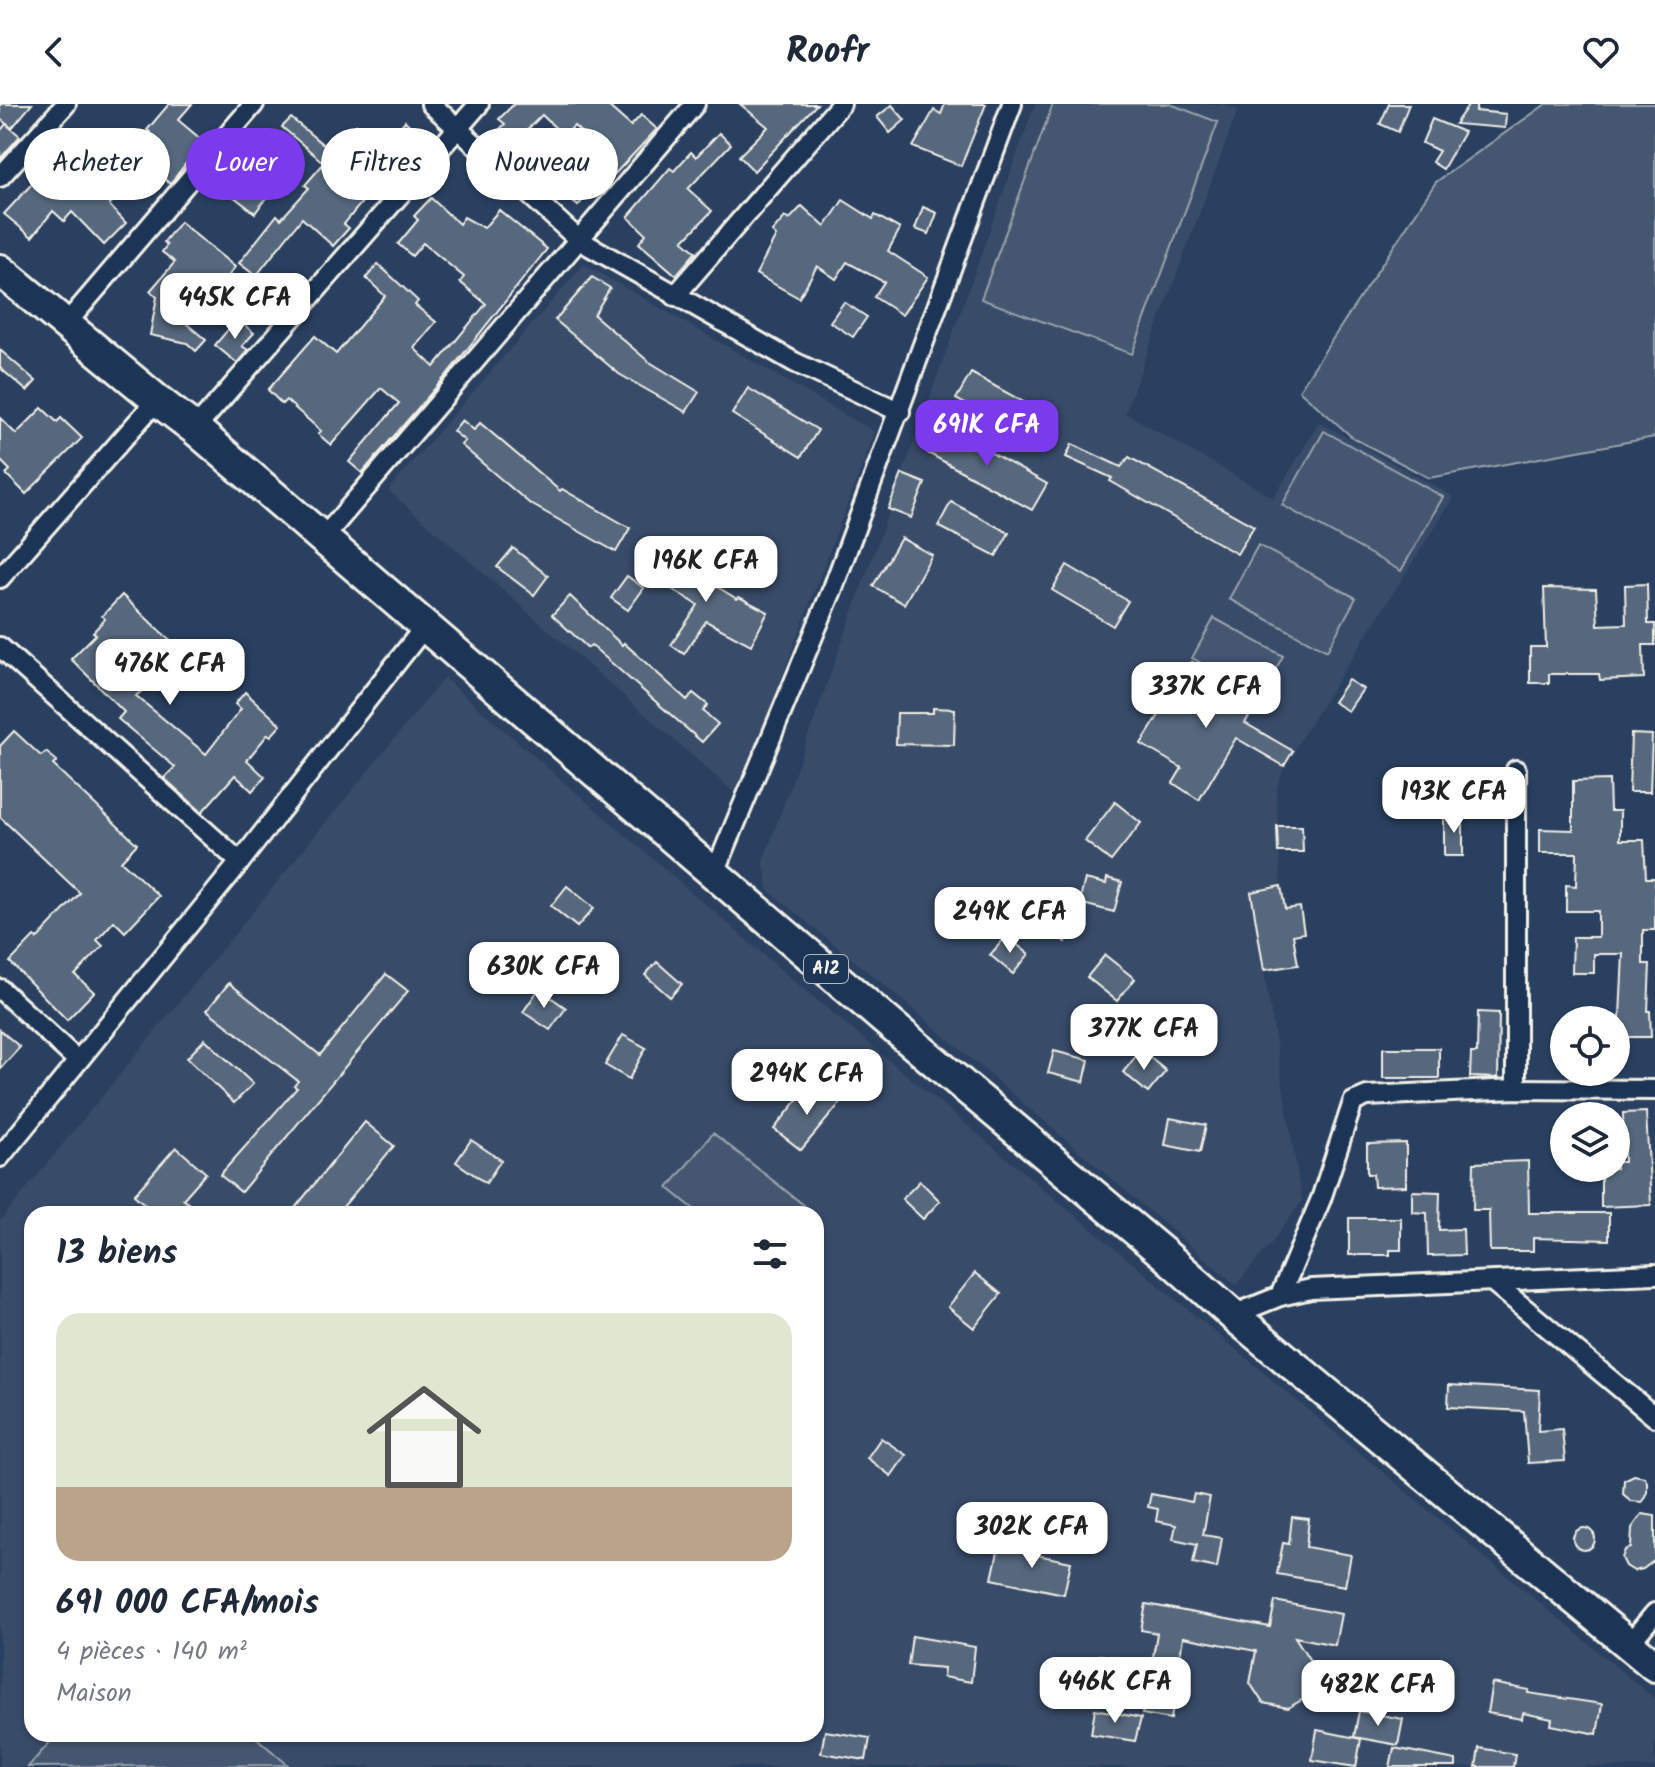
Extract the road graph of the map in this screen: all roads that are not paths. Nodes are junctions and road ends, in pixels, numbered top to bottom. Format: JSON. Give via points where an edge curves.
{"nodes":[{"id":1,"x":66,"y":104,"type":"edge"},
{"id":2,"x":254,"y":104,"type":"edge"},
{"id":3,"x":431,"y":104,"type":"edge"},
{"id":4,"x":479,"y":104,"type":"edge"},
{"id":5,"x":695,"y":104,"type":"edge"},
{"id":6,"x":841,"y":104,"type":"edge"},
{"id":7,"x":1012,"y":104,"type":"edge"},
{"id":8,"x":458,"y":129,"type":"junction"},
{"id":9,"x":0,"y":177,"type":"edge"},
{"id":10,"x":579,"y":240,"type":"junction"},
{"id":11,"x":0,"y":270,"type":"edge"},
{"id":12,"x":675,"y":296,"type":"junction"},
{"id":13,"x":66,"y":324,"type":"junction"},
{"id":14,"x":157,"y":400,"type":"junction"},
{"id":15,"x":900,"y":412,"type":"junction"},
{"id":16,"x":195,"y":429,"type":"junction"},
{"id":17,"x":323,"y":538,"type":"junction"},
{"id":18,"x":0,"y":578,"type":"edge"},
{"id":19,"x":426,"y":625,"type":"junction"},
{"id":20,"x":0,"y":647,"type":"edge"},
{"id":21,"x":1516,"y":770,"type":"dead end"},
{"id":22,"x":240,"y":862,"type":"junction"},
{"id":23,"x":714,"y":875,"type":"junction"},
{"id":24,"x":0,"y":989,"type":"edge"},
{"id":25,"x":78,"y":1061,"type":"junction"},
{"id":26,"x":1516,"y":1089,"type":"junction"},
{"id":27,"x":1655,"y":1090,"type":"edge"},
{"id":28,"x":0,"y":1157,"type":"edge"},
{"id":29,"x":1655,"y":1274,"type":"edge"},
{"id":30,"x":1493,"y":1282,"type":"junction"},
{"id":31,"x":1280,"y":1296,"type":"junction"},
{"id":32,"x":1233,"y":1315,"type":"junction"},
{"id":33,"x":1655,"y":1417,"type":"edge"},
{"id":34,"x":1655,"y":1613,"type":"edge"},
{"id":35,"x":1628,"y":1645,"type":"junction"},
{"id":36,"x":1655,"y":1666,"type":"edge"}],
"edges":[{"from":1,"to":9,"type":"street"},
{"from":2,"to":13,"type":"street"},
{"from":3,"to":8,"type":"street"},
{"from":4,"to":8,"type":"street"},
{"from":5,"to":10,"type":"street"},
{"from":6,"to":12,"type":"street"},
{"from":7,"to":15,"type":"street"},
{"from":8,"to":10,"type":"street"},
{"from":8,"to":16,"type":"street"},
{"from":10,"to":12,"type":"street"},
{"from":10,"to":17,"type":"street"},
{"from":11,"to":13,"type":"main road","number":"A12"},
{"from":12,"to":15,"type":"street","via":[[794,362]]},
{"from":13,"to":14,"type":"main road","number":"A12"},
{"from":14,"to":16,"type":"main road","number":"A12"},
{"from":14,"to":18,"type":"street"},
{"from":15,"to":23,"type":"street"},
{"from":16,"to":17,"type":"main road","number":"A12"},
{"from":17,"to":19,"type":"main road","number":"A12"},
{"from":19,"to":22,"type":"street"},
{"from":19,"to":23,"type":"main road","number":"A12"},
{"from":20,"to":22,"type":"street"},
{"from":21,"to":26,"type":"street"},
{"from":22,"to":25,"type":"street"},
{"from":23,"to":32,"type":"main road","number":"A12"},
{"from":24,"to":25,"type":"street"},
{"from":25,"to":28,"type":"street"},
{"from":26,"to":27,"type":"street"},
{"from":26,"to":31,"type":"street","via":[[1367,1096],[1353,1102],[1321,1199]]},
{"from":29,"to":30,"type":"street"},
{"from":30,"to":31,"type":"street","via":[[1311,1289]]},
{"from":30,"to":33,"type":"street"},
{"from":31,"to":32,"type":"street"},
{"from":32,"to":35,"type":"main road","number":"A12"},
{"from":34,"to":35,"type":"street"},
{"from":35,"to":36,"type":"main road","number":"A12"}]}
